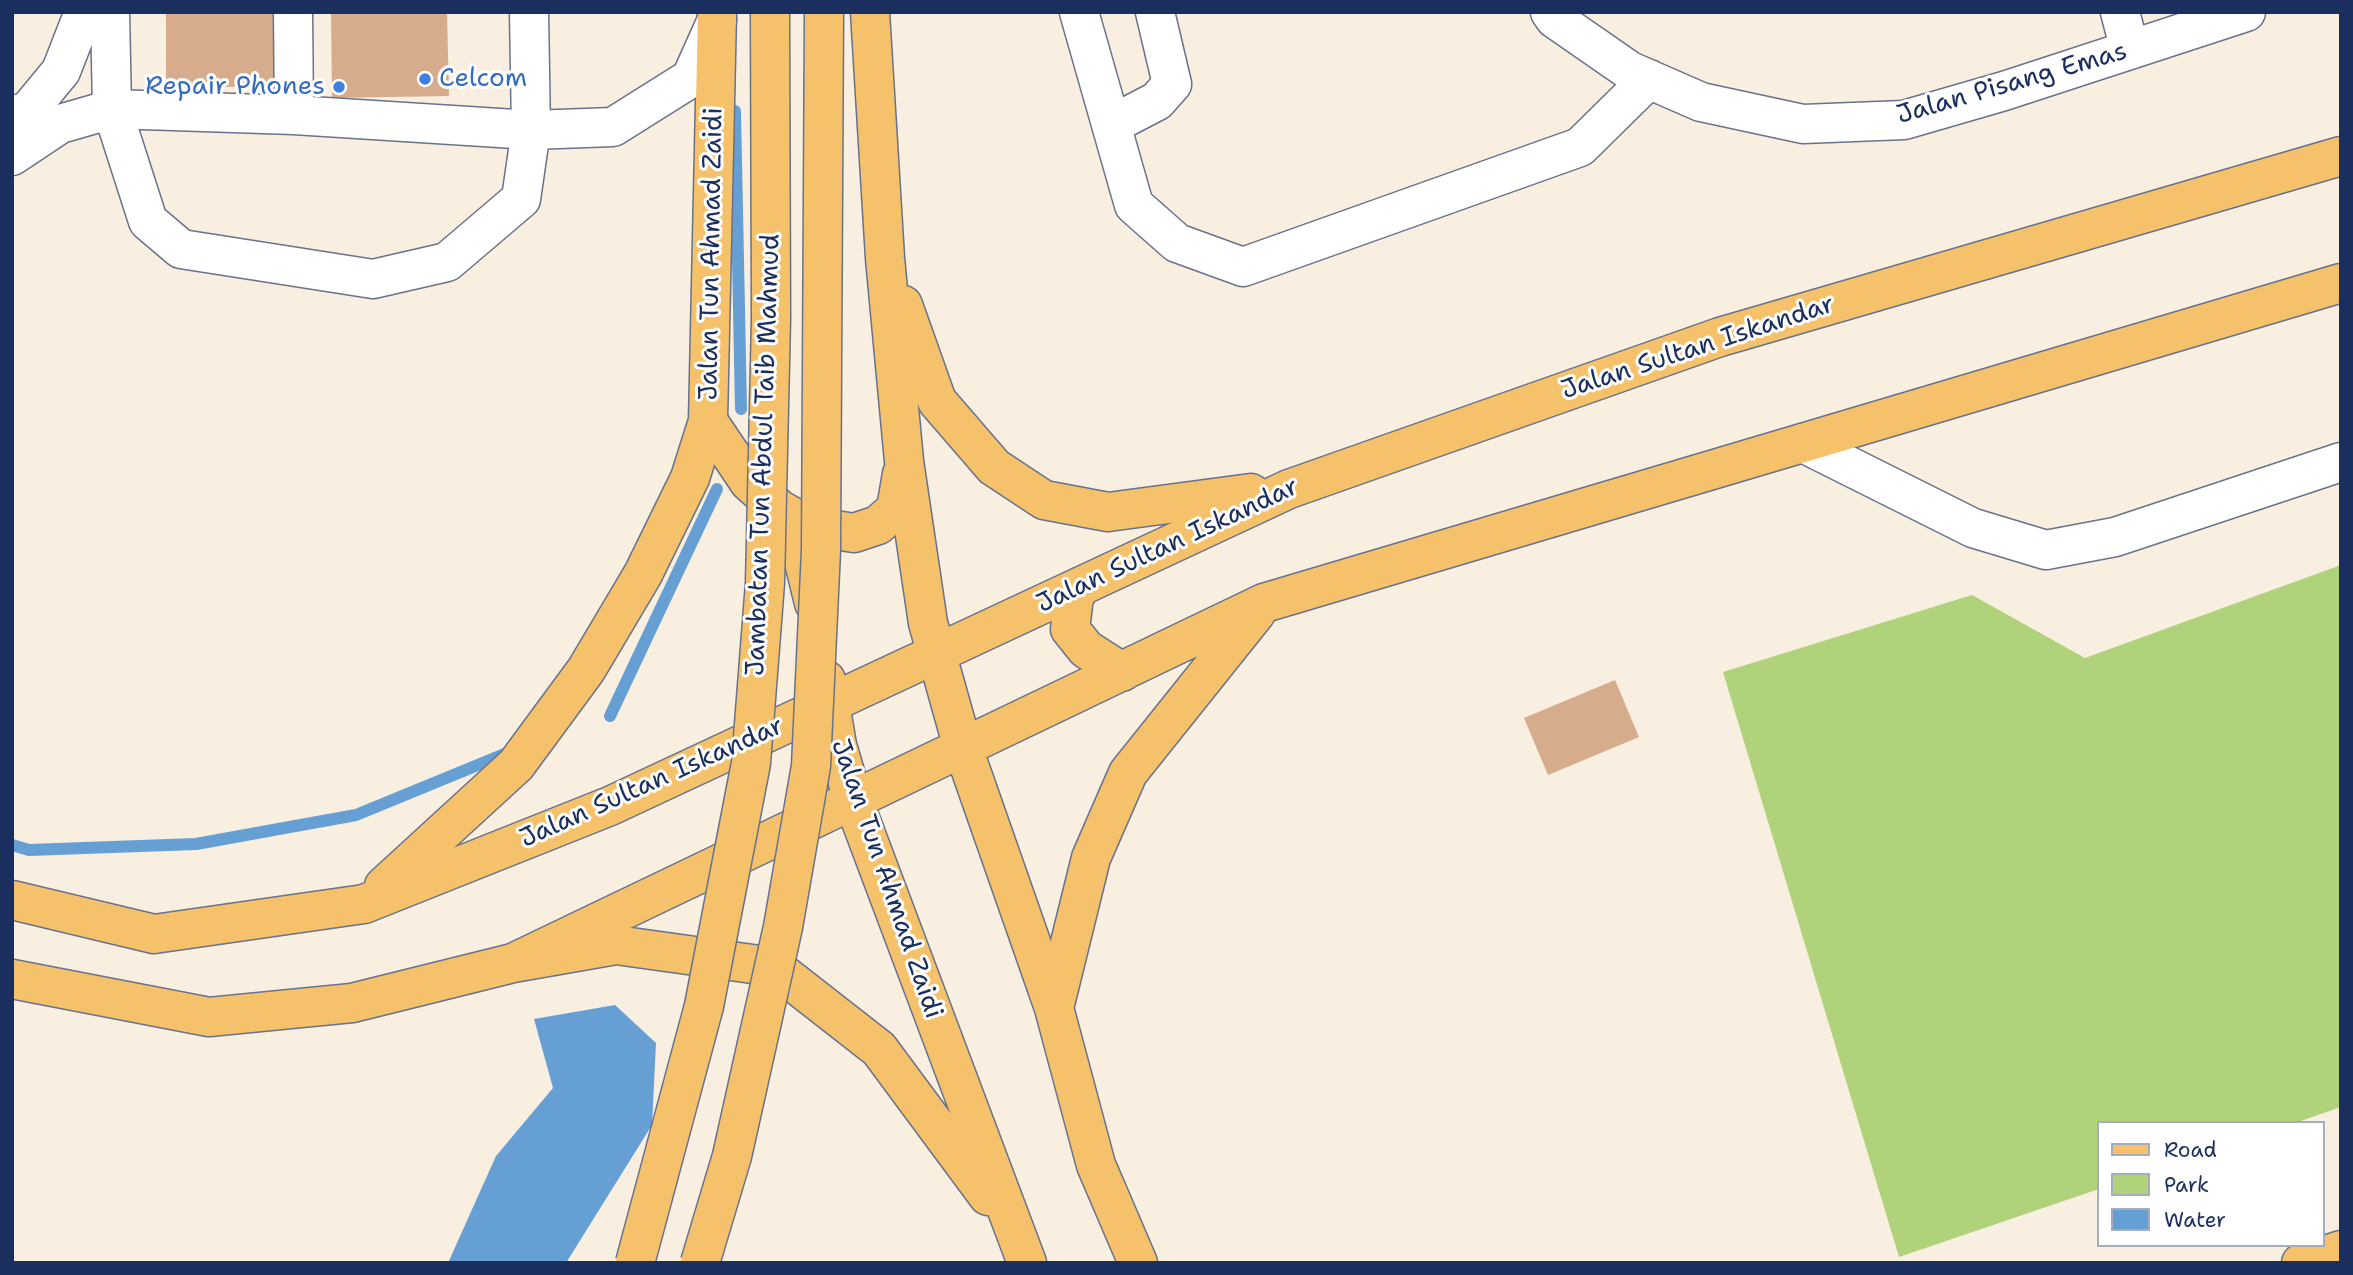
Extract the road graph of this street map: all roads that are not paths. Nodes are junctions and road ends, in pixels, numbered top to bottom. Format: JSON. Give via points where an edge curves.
{"nodes":[{"id":1,"x":84,"y":12,"type":"edge"},
{"id":2,"x":110,"y":12,"type":"edge"},
{"id":3,"x":293,"y":12,"type":"edge"},
{"id":4,"x":529,"y":12,"type":"edge"},
{"id":5,"x":770,"y":12,"type":"edge"},
{"id":6,"x":824,"y":12,"type":"edge"},
{"id":7,"x":870,"y":12,"type":"edge"},
{"id":8,"x":1079,"y":12,"type":"edge"},
{"id":9,"x":1155,"y":12,"type":"edge"},
{"id":10,"x":1550,"y":12,"type":"edge"},
{"id":11,"x":2120,"y":12,"type":"edge"},
{"id":12,"x":2246,"y":12,"type":"edge"},
{"id":13,"x":717,"y":16,"type":"edge"},
{"id":14,"x":2130,"y":50,"type":"junction"},
{"id":15,"x":1649,"y":79,"type":"junction"},
{"id":16,"x":112,"y":109,"type":"junction"},
{"id":17,"x":294,"y":115,"type":"junction"},
{"id":18,"x":12,"y":117,"type":"edge"},
{"id":19,"x":1111,"y":125,"type":"junction"},
{"id":20,"x":531,"y":130,"type":"junction"},
{"id":21,"x":12,"y":156,"type":"edge"},
{"id":22,"x":2341,"y":156,"type":"edge"},
{"id":23,"x":885,"y":258,"type":"junction"},
{"id":24,"x":2341,"y":283,"type":"edge"},
{"id":25,"x":708,"y":421,"type":"junction"},
{"id":26,"x":1803,"y":443,"type":"junction"},
{"id":27,"x":904,"y":461,"type":"junction"},
{"id":28,"x":2341,"y":462,"type":"edge"},
{"id":29,"x":1289,"y":489,"type":"junction"},
{"id":30,"x":793,"y":517,"type":"junction"},
{"id":31,"x":1081,"y":586,"type":"junction"},
{"id":32,"x":1264,"y":603,"type":"junction"},
{"id":33,"x":937,"y":653,"type":"junction"},
{"id":34,"x":1122,"y":672,"type":"junction"},
{"id":35,"x":830,"y":703,"type":"junction"},
{"id":36,"x":963,"y":748,"type":"junction"},
{"id":37,"x":853,"y":800,"type":"junction"},
{"id":38,"x":12,"y":900,"type":"edge"},
{"id":39,"x":364,"y":904,"type":"junction"},
{"id":40,"x":513,"y":963,"type":"junction"},
{"id":41,"x":12,"y":979,"type":"edge"},
{"id":42,"x":1054,"y":1008,"type":"junction"},
{"id":43,"x":1021,"y":1249,"type":"edge"},
{"id":44,"x":2341,"y":1250,"type":"edge"},
{"id":45,"x":635,"y":1263,"type":"edge"},
{"id":46,"x":700,"y":1263,"type":"edge"},
{"id":47,"x":1138,"y":1263,"type":"edge"},
{"id":48,"x":2301,"y":1263,"type":"edge"}],
"edges":[{"from":1,"to":18,"type":"street","via":[[61,71],[28,111]]},
{"from":2,"to":16,"type":"street"},
{"from":3,"to":17,"type":"street"},
{"from":4,"to":20,"type":"street"},
{"from":5,"to":45,"type":"main road","name":"Jambatan Tun Abdul Taib Mahmud","bridge":true,"via":[[771,319],[765,583],[751,763],[704,1006]]},
{"from":6,"to":46,"type":"main road","name":"Jambatan Tun Abdul Taib Mahmud","bridge":true,"via":[[821,550],[811,766],[783,928],[732,1156]]},
{"from":7,"to":23,"type":"main road"},
{"from":8,"to":19,"type":"street"},
{"from":9,"to":19,"type":"street","via":[[1172,85],[1157,101]]},
{"from":10,"to":15,"type":"street","name":"Jalan Pisang Emas","via":[[1620,64]]},
{"from":11,"to":14,"type":"street"},
{"from":12,"to":14,"type":"street","name":"Jalan Pisang Emas"},
{"from":13,"to":20,"type":"street","via":[[691,78],[613,127]]},
{"from":13,"to":25,"type":"main road","name":"Jalan Tun Ahmad Zaidi"},
{"from":14,"to":15,"type":"street","name":"Jalan Pisang Emas","via":[[1904,120],[1803,124],[1701,102]]},
{"from":15,"to":19,"type":"street","via":[[1580,147],[1243,267],[1177,243],[1134,205]]},
{"from":16,"to":17,"type":"street"},
{"from":16,"to":20,"type":"street","via":[[148,221],[181,249],[373,279],[447,262],[521,199]]},
{"from":16,"to":21,"type":"street","via":[[60,124]]},
{"from":17,"to":20,"type":"street"},
{"from":22,"to":29,"type":"main road","name":"Jalan Sultan Iskandar","via":[[1720,337]]},
{"from":23,"to":27,"type":"main road"},
{"from":23,"to":29,"type":"main road","via":[[937,401],[994,467],[1044,500],[1108,512]]},
{"from":24,"to":26,"type":"main road"},
{"from":25,"to":30,"type":"main road","name":"Jalan Tun Ahmad Zaidi","via":[[749,482]]},
{"from":25,"to":39,"type":"main road","via":[[691,478],[643,574],[586,670],[516,765]]},
{"from":26,"to":28,"type":"street","via":[[1972,528],[2046,550],[2115,537]]},
{"from":26,"to":32,"type":"main road"},
{"from":27,"to":30,"type":"main road","via":[[896,509],[878,525],[854,533]]},
{"from":27,"to":33,"type":"main road","via":[[928,623]]},
{"from":29,"to":31,"type":"main road","name":"Jalan Sultan Iskandar"},
{"from":30,"to":35,"type":"main road","name":"Jalan Tun Ahmad Zaidi","via":[[813,599]]},
{"from":31,"to":33,"type":"main road","name":"Jalan Sultan Iskandar"},
{"from":31,"to":34,"type":"main road","via":[[1074,597],[1070,629],[1086,649]]},
{"from":32,"to":34,"type":"main road"},
{"from":32,"to":42,"type":"main road","via":[[1128,773],[1091,858]]},
{"from":33,"to":35,"type":"main road","name":"Jalan Sultan Iskandar"},
{"from":33,"to":36,"type":"main road"},
{"from":34,"to":36,"type":"main road"},
{"from":35,"to":37,"type":"main road","name":"Jalan Tun Ahmad Zaidi"},
{"from":35,"to":39,"type":"main road","name":"Jalan Sultan Iskandar","via":[[610,806]]},
{"from":36,"to":37,"type":"main road"},
{"from":36,"to":42,"type":"main road"},
{"from":37,"to":40,"type":"main road"},
{"from":37,"to":43,"type":"main road","name":"Jalan Tun Ahmad Zaidi"},
{"from":38,"to":39,"type":"main road","name":"Jalan Sultan Iskandar","via":[[154,934]]},
{"from":40,"to":41,"type":"main road","via":[[352,1003],[209,1017]]},
{"from":40,"to":43,"type":"main road","via":[[616,945],[774,967],[879,1049]]},
{"from":42,"to":47,"type":"main road","via":[[1096,1165]]},
{"from":44,"to":48,"type":"main road"}]}
